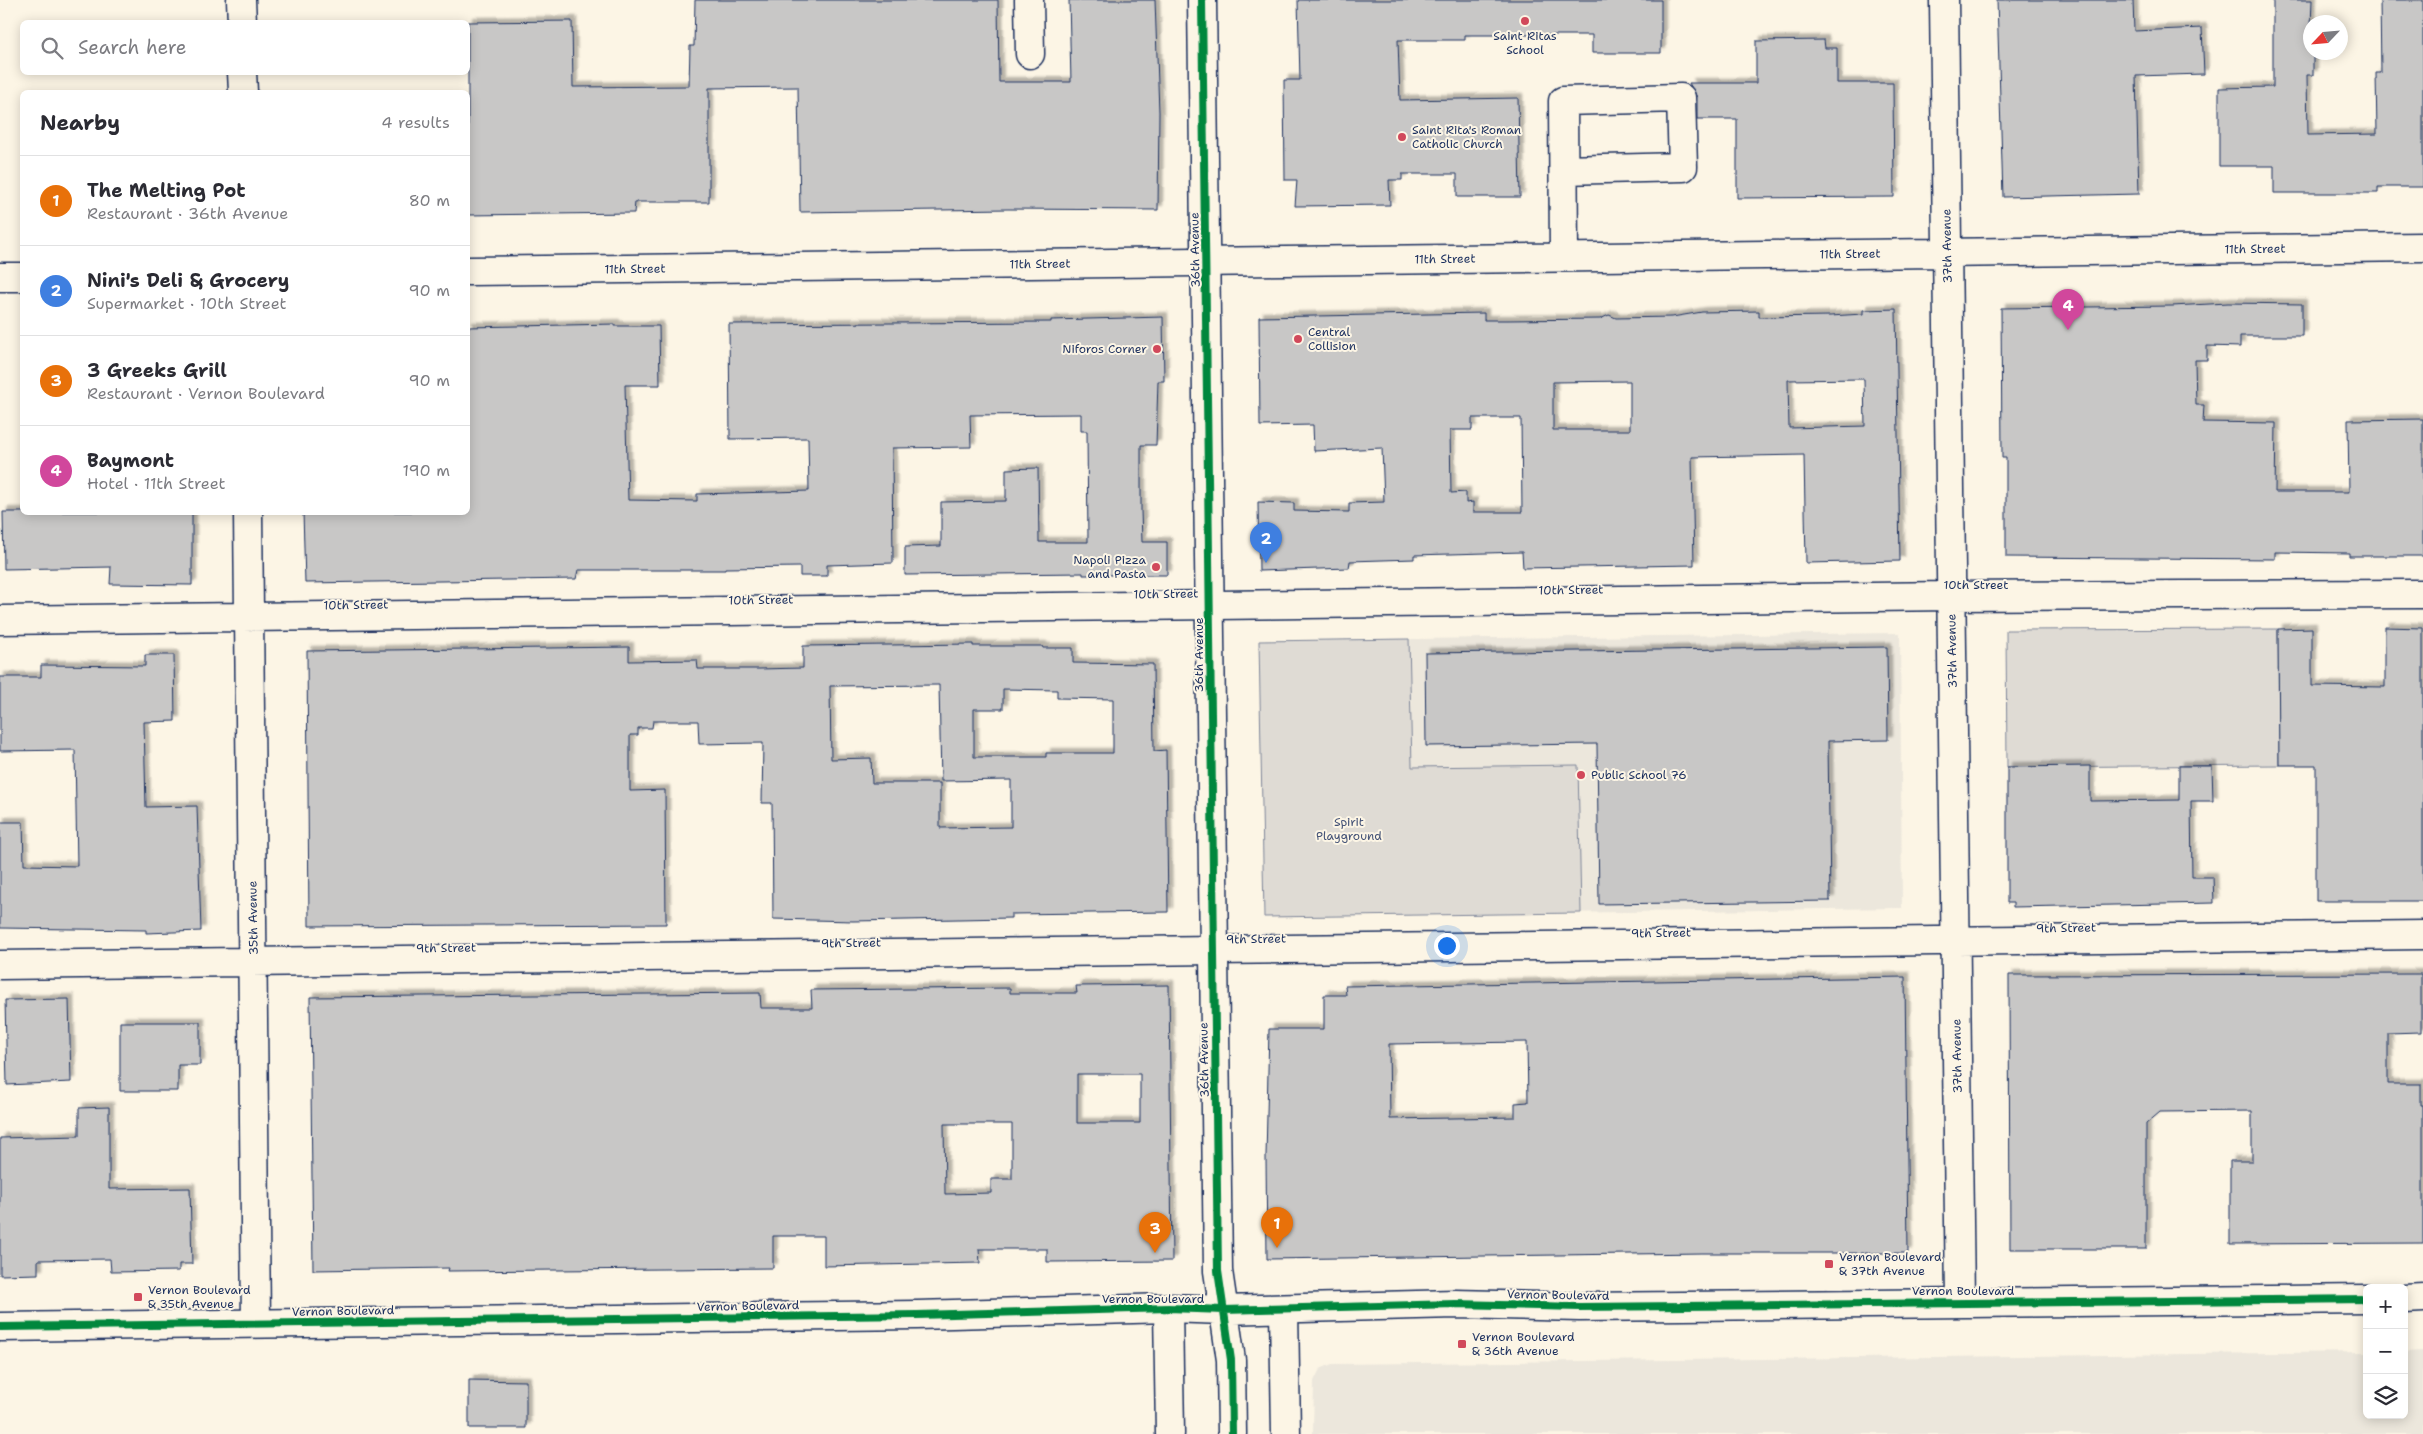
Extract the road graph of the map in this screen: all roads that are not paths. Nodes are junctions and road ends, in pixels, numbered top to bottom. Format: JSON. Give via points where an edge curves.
{"nodes":[{"id":1,"x":241,"y":0,"type":"edge"},
{"id":2,"x":1030,"y":0,"type":"edge"},
{"id":3,"x":1202,"y":0,"type":"edge"},
{"id":4,"x":1944,"y":0,"type":"edge"},
{"id":5,"x":242,"y":20,"type":"edge"},
{"id":6,"x":1030,"y":54,"type":"dead end"},
{"id":7,"x":242,"y":75,"type":"edge"},
{"id":8,"x":242,"y":90,"type":"edge"},
{"id":9,"x":1564,"y":170,"type":"junction"},
{"id":10,"x":2423,"y":247,"type":"edge"},
{"id":11,"x":1947,"y":252,"type":"junction"},
{"id":12,"x":1564,"y":257,"type":"junction"},
{"id":13,"x":1206,"y":262,"type":"junction"},
{"id":14,"x":470,"y":271,"type":"edge"},
{"id":15,"x":20,"y":276,"type":"edge"},
{"id":16,"x":0,"y":277,"type":"edge"},
{"id":17,"x":248,"y":515,"type":"edge"},
{"id":18,"x":2423,"y":594,"type":"edge"},
{"id":19,"x":1951,"y":596,"type":"junction"},
{"id":20,"x":1210,"y":605,"type":"junction"},
{"id":21,"x":249,"y":618,"type":"junction"},
{"id":22,"x":0,"y":620,"type":"edge"},
{"id":23,"x":2423,"y":936,"type":"edge"},
{"id":24,"x":1955,"y":941,"type":"junction"},
{"id":25,"x":1213,"y":951,"type":"junction"},
{"id":26,"x":253,"y":962,"type":"junction"},
{"id":27,"x":0,"y":965,"type":"edge"},
{"id":28,"x":2423,"y":1298,"type":"edge"},
{"id":29,"x":2363,"y":1299,"type":"edge"},
{"id":30,"x":2408,"y":1299,"type":"edge"},
{"id":31,"x":1960,"y":1302,"type":"junction"},
{"id":32,"x":1168,"y":1308,"type":"junction"},
{"id":33,"x":1284,"y":1309,"type":"junction"},
{"id":34,"x":1224,"y":1310,"type":"junction"},
{"id":35,"x":256,"y":1323,"type":"junction"},
{"id":36,"x":0,"y":1327,"type":"edge"},
{"id":37,"x":1170,"y":1434,"type":"edge"},
{"id":38,"x":1232,"y":1434,"type":"edge"},
{"id":39,"x":1286,"y":1434,"type":"edge"}],
"edges":[{"from":1,"to":5,"type":"street"},
{"from":2,"to":6,"type":"street"},
{"from":3,"to":13,"type":"street","name":"36th Avenue"},
{"from":4,"to":11,"type":"street","name":"37th Avenue"},
{"from":7,"to":8,"type":"street"},
{"from":9,"to":9,"type":"street","via":[[1683,167],[1681,98],[1563,101]]},
{"from":9,"to":12,"type":"street"},
{"from":10,"to":11,"type":"street","name":"11th Street"},
{"from":11,"to":12,"type":"street","name":"11th Street"},
{"from":11,"to":19,"type":"street","name":"37th Avenue"},
{"from":12,"to":13,"type":"street","name":"11th Street"},
{"from":13,"to":14,"type":"street","name":"11th Street"},
{"from":13,"to":20,"type":"street","name":"36th Avenue"},
{"from":15,"to":16,"type":"street"},
{"from":17,"to":21,"type":"street","name":"35th Avenue"},
{"from":18,"to":19,"type":"street","name":"10th Street"},
{"from":19,"to":20,"type":"street","name":"10th Street"},
{"from":19,"to":24,"type":"street","name":"37th Avenue"},
{"from":20,"to":21,"type":"street","name":"10th Street"},
{"from":20,"to":25,"type":"street","name":"36th Avenue"},
{"from":21,"to":22,"type":"street","name":"10th Street"},
{"from":21,"to":26,"type":"street","name":"35th Avenue"},
{"from":23,"to":24,"type":"street","name":"9th Street"},
{"from":24,"to":25,"type":"street","name":"9th Street"},
{"from":24,"to":31,"type":"street","name":"37th Avenue"},
{"from":25,"to":26,"type":"street","name":"9th Street"},
{"from":25,"to":34,"type":"street","name":"36th Avenue","via":[[1218,1271]]},
{"from":26,"to":27,"type":"street","name":"9th Street"},
{"from":26,"to":35,"type":"street","name":"35th Avenue"},
{"from":28,"to":30,"type":"street"},
{"from":29,"to":31,"type":"street","name":"Vernon Boulevard"},
{"from":31,"to":33,"type":"street","name":"Vernon Boulevard","via":[[1579,1307],[1455,1304]]},
{"from":32,"to":34,"type":"street","name":"Vernon Boulevard"},
{"from":32,"to":35,"type":"street","name":"Vernon Boulevard"},
{"from":32,"to":37,"type":"street"},
{"from":33,"to":34,"type":"street","name":"Vernon Boulevard"},
{"from":33,"to":39,"type":"street"},
{"from":34,"to":38,"type":"street","name":"36th Avenue","via":[[1231,1360]]},
{"from":35,"to":36,"type":"street","name":"Vernon Boulevard"}]}
